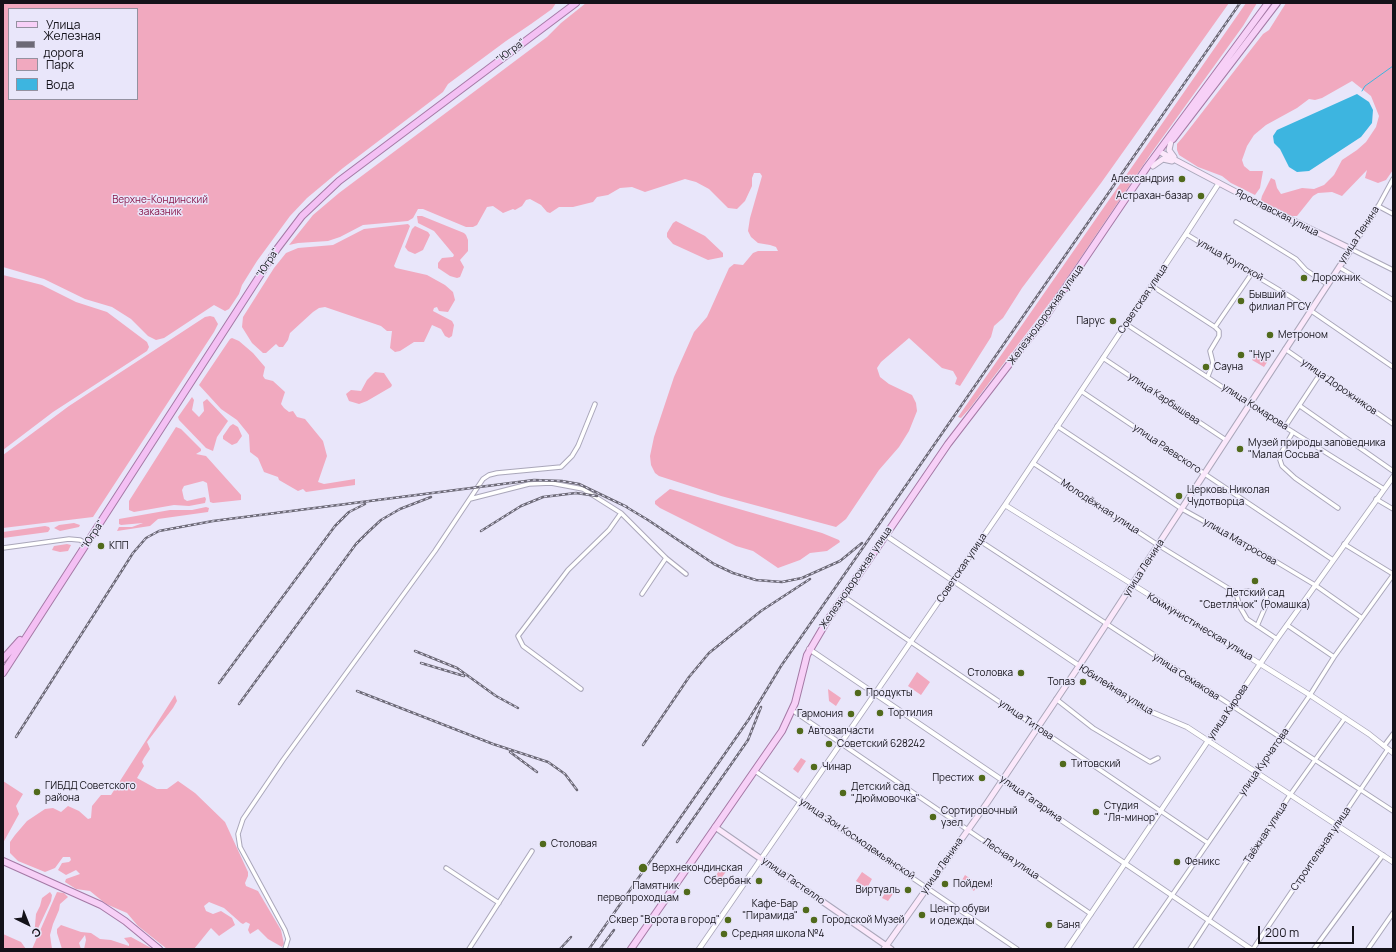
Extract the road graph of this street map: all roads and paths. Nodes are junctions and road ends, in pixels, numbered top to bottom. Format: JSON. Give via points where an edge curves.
{"nodes":[{"id":1,"x":576,"y":3,"type":"edge"},
{"id":2,"x":1268,"y":3,"type":"edge"},
{"id":3,"x":1277,"y":3,"type":"edge"},
{"id":4,"x":1171,"y":141,"type":"junction"},
{"id":5,"x":1161,"y":152,"type":"junction"},
{"id":6,"x":1181,"y":163,"type":"junction"},
{"id":7,"x":1153,"y":166,"type":"junction"},
{"id":8,"x":1393,"y":179,"type":"edge"},
{"id":9,"x":1219,"y":183,"type":"junction"},
{"id":10,"x":1378,"y":206,"type":"junction"},
{"id":11,"x":1393,"y":214,"type":"edge"},
{"id":12,"x":1111,"y":222,"type":"junction"},
{"id":13,"x":1236,"y":222,"type":"dead end"},
{"id":14,"x":1186,"y":234,"type":"junction"},
{"id":15,"x":1351,"y":249,"type":"junction"},
{"id":16,"x":1339,"y":267,"type":"junction"},
{"id":17,"x":1393,"y":270,"type":"edge"},
{"id":18,"x":1252,"y":273,"type":"junction"},
{"id":19,"x":1327,"y":284,"type":"junction"},
{"id":20,"x":1152,"y":286,"type":"junction"},
{"id":21,"x":1393,"y":300,"type":"edge"},
{"id":22,"x":1310,"y":310,"type":"junction"},
{"id":23,"x":1126,"y":324,"type":"junction"},
{"id":24,"x":1215,"y":327,"type":"junction"},
{"id":25,"x":1285,"y":349,"type":"junction"},
{"id":26,"x":1103,"y":358,"type":"junction"},
{"id":27,"x":1393,"y":367,"type":"edge"},
{"id":28,"x":1320,"y":374,"type":"junction"},
{"id":29,"x":1208,"y":376,"type":"junction"},
{"id":30,"x":1081,"y":391,"type":"junction"},
{"id":31,"x":595,"y":404,"type":"dead end"},
{"id":32,"x":1248,"y":404,"type":"junction"},
{"id":33,"x":1300,"y":406,"type":"junction"},
{"id":34,"x":1393,"y":424,"type":"edge"},
{"id":35,"x":1057,"y":426,"type":"junction"},
{"id":36,"x":1285,"y":427,"type":"junction"},
{"id":37,"x":1293,"y":432,"type":"junction"},
{"id":38,"x":1226,"y":440,"type":"junction"},
{"id":39,"x":1033,"y":463,"type":"junction"},
{"id":40,"x":1393,"y":471,"type":"edge"},
{"id":41,"x":1204,"y":474,"type":"junction"},
{"id":42,"x":1393,"y":477,"type":"edge"},
{"id":43,"x":1384,"y":489,"type":"junction"},
{"id":44,"x":470,"y":499,"type":"junction"},
{"id":45,"x":1376,"y":499,"type":"junction"},
{"id":46,"x":1005,"y":505,"type":"junction"},
{"id":47,"x":1338,"y":508,"type":"dead end"},
{"id":48,"x":1182,"y":509,"type":"junction"},
{"id":49,"x":1393,"y":509,"type":"edge"},
{"id":50,"x":621,"y":513,"type":"junction"},
{"id":51,"x":885,"y":535,"type":"junction"},
{"id":52,"x":980,"y":541,"type":"junction"},
{"id":53,"x":87,"y":544,"type":"junction"},
{"id":54,"x":1344,"y":544,"type":"junction"},
{"id":55,"x":1158,"y":545,"type":"junction"},
{"id":56,"x":3,"y":548,"type":"edge"},
{"id":57,"x":666,"y":558,"type":"junction"},
{"id":58,"x":1333,"y":560,"type":"junction"},
{"id":59,"x":686,"y":574,"type":"dead end"},
{"id":60,"x":1393,"y":575,"type":"edge"},
{"id":61,"x":952,"y":581,"type":"junction"},
{"id":62,"x":1132,"y":585,"type":"junction"},
{"id":63,"x":1314,"y":585,"type":"junction"},
{"id":64,"x":1236,"y":593,"type":"junction"},
{"id":65,"x":642,"y":594,"type":"dead end"},
{"id":66,"x":843,"y":596,"type":"junction"},
{"id":67,"x":49,"y":602,"type":"junction"},
{"id":68,"x":1362,"y":618,"type":"junction"},
{"id":69,"x":1106,"y":624,"type":"junction"},
{"id":70,"x":1287,"y":625,"type":"junction"},
{"id":71,"x":1257,"y":626,"type":"junction"},
{"id":72,"x":1277,"y":639,"type":"junction"},
{"id":73,"x":911,"y":642,"type":"junction"},
{"id":74,"x":809,"y":649,"type":"junction"},
{"id":75,"x":1334,"y":657,"type":"junction"},
{"id":76,"x":3,"y":660,"type":"edge"},
{"id":77,"x":1260,"y":663,"type":"junction"},
{"id":78,"x":1079,"y":666,"type":"junction"},
{"id":79,"x":3,"y":673,"type":"edge"},
{"id":80,"x":581,"y":689,"type":"dead end"},
{"id":81,"x":876,"y":693,"type":"junction"},
{"id":82,"x":1310,"y":695,"type":"junction"},
{"id":83,"x":1056,"y":699,"type":"junction"},
{"id":84,"x":1232,"y":706,"type":"junction"},
{"id":85,"x":792,"y":710,"type":"junction"},
{"id":86,"x":1345,"y":718,"type":"junction"},
{"id":87,"x":1038,"y":727,"type":"junction"},
{"id":88,"x":1393,"y":734,"type":"edge"},
{"id":89,"x":1281,"y":737,"type":"junction"},
{"id":90,"x":1208,"y":741,"type":"junction"},
{"id":91,"x":842,"y":744,"type":"junction"},
{"id":92,"x":1386,"y":748,"type":"junction"},
{"id":93,"x":1393,"y":753,"type":"edge"},
{"id":94,"x":1158,"y":758,"type":"dead end"},
{"id":95,"x":1316,"y":760,"type":"junction"},
{"id":96,"x":755,"y":771,"type":"junction"},
{"id":97,"x":1256,"y":772,"type":"junction"},
{"id":98,"x":1003,"y":779,"type":"junction"},
{"id":99,"x":1360,"y":790,"type":"junction"},
{"id":100,"x":1290,"y":795,"type":"junction"},
{"id":101,"x":801,"y":801,"type":"junction"},
{"id":102,"x":1161,"y":811,"type":"junction"},
{"id":103,"x":1393,"y":811,"type":"edge"},
{"id":104,"x":1337,"y":826,"type":"junction"},
{"id":105,"x":715,"y":827,"type":"junction"},
{"id":106,"x":968,"y":829,"type":"junction"},
{"id":107,"x":1208,"y":843,"type":"junction"},
{"id":108,"x":532,"y":851,"type":"dead end"},
{"id":109,"x":1382,"y":855,"type":"junction"},
{"id":110,"x":762,"y":859,"type":"junction"},
{"id":111,"x":3,"y":861,"type":"edge"},
{"id":112,"x":1393,"y":862,"type":"edge"},
{"id":113,"x":1125,"y":864,"type":"junction"},
{"id":114,"x":446,"y":868,"type":"dead end"},
{"id":115,"x":927,"y":888,"type":"junction"},
{"id":116,"x":1171,"y":895,"type":"junction"},
{"id":117,"x":499,"y":903,"type":"junction"},
{"id":118,"x":1393,"y":913,"type":"edge"},
{"id":119,"x":1091,"y":914,"type":"junction"},
{"id":120,"x":1209,"y":920,"type":"junction"},
{"id":121,"x":887,"y":948,"type":"edge"},
{"id":122,"x":159,"y":949,"type":"edge"},
{"id":123,"x":285,"y":949,"type":"edge"},
{"id":124,"x":470,"y":949,"type":"edge"},
{"id":125,"x":631,"y":949,"type":"edge"},
{"id":126,"x":699,"y":949,"type":"edge"},
{"id":127,"x":1017,"y":949,"type":"edge"},
{"id":128,"x":1067,"y":949,"type":"edge"},
{"id":129,"x":1135,"y":949,"type":"edge"},
{"id":130,"x":1190,"y":949,"type":"edge"},
{"id":131,"x":1252,"y":949,"type":"edge"},
{"id":132,"x":1314,"y":949,"type":"edge"},
{"id":133,"x":1368,"y":949,"type":"edge"}],
"edges":[{"from":1,"to":53,"type":"highway","name":"\"Югра\"","via":[[339,181],[302,216],[277,249]]},
{"from":2,"to":5,"type":"main road"},
{"from":3,"to":4,"type":"main road"},
{"from":4,"to":5,"type":"main road"},
{"from":4,"to":6,"type":"main road","via":[[1169,152]]},
{"from":5,"to":6,"type":"main road","name":"Ярославская улица"},
{"from":5,"to":7,"type":"main road","name":"Железнодорожная улица"},
{"from":5,"to":12,"type":"main road","name":"Железнодорожная улица"},
{"from":6,"to":7,"type":"main road","via":[[1163,159]]},
{"from":6,"to":9,"type":"main road","name":"Ярославская улица"},
{"from":7,"to":12,"type":"main road","name":"Железнодорожная улица"},
{"from":8,"to":10,"type":"street","name":"улица Ленина"},
{"from":9,"to":14,"type":"street","name":"Советская улица"},
{"from":9,"to":15,"type":"main road","name":"Ярославская улица"},
{"from":10,"to":11,"type":"street"},
{"from":10,"to":15,"type":"street","name":"улица Ленина"},
{"from":12,"to":51,"type":"main road","name":"Железнодорожная улица","via":[[1049,313],[948,444]]},
{"from":13,"to":19,"type":"street","via":[[1296,260]]},
{"from":14,"to":18,"type":"street","name":"улица Крупской"},
{"from":14,"to":20,"type":"street","name":"Советская улица"},
{"from":15,"to":16,"type":"main road","name":"улица Ленина"},
{"from":15,"to":17,"type":"street","name":"Ярославская улица"},
{"from":16,"to":19,"type":"main road","name":"улица Ленина"},
{"from":16,"to":21,"type":"street"},
{"from":18,"to":22,"type":"street","name":"улица Крупской"},
{"from":18,"to":24,"type":"street"},
{"from":19,"to":22,"type":"main road","name":"улица Ленина"},
{"from":20,"to":23,"type":"street","name":"Советская улица"},
{"from":20,"to":24,"type":"street"},
{"from":22,"to":25,"type":"main road","name":"улица Ленина"},
{"from":22,"to":27,"type":"street","name":"улица Крупской"},
{"from":23,"to":26,"type":"street","name":"Советская улица"},
{"from":23,"to":29,"type":"street","name":"улица Комарова"},
{"from":24,"to":29,"type":"street","via":[[1220,334],[1211,349],[1213,363]]},
{"from":25,"to":28,"type":"street","name":"улица Дорожников"},
{"from":25,"to":32,"type":"main road","name":"улица Ленина"},
{"from":26,"to":30,"type":"street","name":"Советская улица"},
{"from":26,"to":38,"type":"street","name":"улица Карбышева"},
{"from":28,"to":33,"type":"street"},
{"from":28,"to":34,"type":"street","name":"улица Дорожников"},
{"from":29,"to":32,"type":"street","name":"улица Комарова"},
{"from":30,"to":35,"type":"street","name":"Советская улица"},
{"from":30,"to":41,"type":"street","name":"улица Раевского"},
{"from":31,"to":44,"type":"street","via":[[578,446],[564,465],[489,475],[483,479]]},
{"from":32,"to":36,"type":"street","name":"улица Комарова"},
{"from":32,"to":38,"type":"main road","name":"улица Ленина"},
{"from":33,"to":36,"type":"street"},
{"from":33,"to":40,"type":"street"},
{"from":35,"to":39,"type":"street","name":"Советская улица"},
{"from":35,"to":48,"type":"street","name":"улица Матросова"},
{"from":36,"to":37,"type":"street","name":"улица Комарова"},
{"from":37,"to":43,"type":"street","name":"улица Комарова"},
{"from":37,"to":47,"type":"street","via":[[1280,453],[1282,466],[1291,476]]},
{"from":38,"to":41,"type":"main road","name":"улица Ленина"},
{"from":39,"to":46,"type":"street","name":"Советская улица"},
{"from":39,"to":55,"type":"street","name":"Молодёжная улица"},
{"from":41,"to":48,"type":"main road","name":"улица Ленина"},
{"from":41,"to":58,"type":"street","name":"улица Раевского"},
{"from":42,"to":43,"type":"street","name":"улица Кирова"},
{"from":43,"to":45,"type":"street","name":"улица Кирова"},
{"from":44,"to":50,"type":"street","via":[[518,486],[551,483],[583,488]]},
{"from":44,"to":123,"type":"street","via":[[283,760],[240,827],[238,837],[241,852],[285,930],[288,939]]},
{"from":45,"to":49,"type":"street"},
{"from":45,"to":54,"type":"street","name":"улица Кирова"},
{"from":46,"to":52,"type":"street","name":"Советская улица"},
{"from":46,"to":62,"type":"street","name":"Коммунистическая улица"},
{"from":48,"to":55,"type":"main road","name":"улица Ленина"},
{"from":48,"to":63,"type":"street","name":"улица Матросова"},
{"from":50,"to":57,"type":"street"},
{"from":50,"to":80,"type":"street","via":[[609,530],[568,570],[518,636],[523,646]]},
{"from":51,"to":61,"type":"street","name":"Юбилейная улица"},
{"from":51,"to":66,"type":"main road","name":"Железнодорожная улица"},
{"from":52,"to":61,"type":"street","name":"Советская улица"},
{"from":52,"to":69,"type":"street","name":"улица Семакова"},
{"from":53,"to":56,"type":"street","via":[[69,539]]},
{"from":53,"to":67,"type":"highway","name":"\"Югра\""},
{"from":54,"to":58,"type":"street","name":"улица Кирова"},
{"from":54,"to":60,"type":"street"},
{"from":55,"to":62,"type":"main road","name":"улица Ленина"},
{"from":55,"to":64,"type":"street","name":"Молодёжная улица"},
{"from":57,"to":59,"type":"street"},
{"from":57,"to":65,"type":"street"},
{"from":58,"to":63,"type":"street","name":"улица Кирова"},
{"from":60,"to":68,"type":"street","name":"улица Курчатова"},
{"from":61,"to":73,"type":"street","name":"Советская улица"},
{"from":61,"to":78,"type":"street","name":"Юбилейная улица"},
{"from":62,"to":69,"type":"main road","name":"улица Ленина"},
{"from":62,"to":77,"type":"street","name":"Коммунистическая улица"},
{"from":63,"to":68,"type":"street","name":"улица Матросова"},
{"from":63,"to":70,"type":"street","name":"улица Кирова"},
{"from":64,"to":71,"type":"street","via":[[1244,615]]},
{"from":64,"to":71,"type":"street","via":[[1248,591],[1266,596],[1267,602]]},
{"from":66,"to":73,"type":"street","name":"улица Титова"},
{"from":66,"to":74,"type":"main road","name":"Железнодорожная улица"},
{"from":67,"to":76,"type":"highway","name":"\"Югра\""},
{"from":67,"to":79,"type":"highway","name":"\"Югра\""},
{"from":68,"to":75,"type":"street","name":"улица Курчатова"},
{"from":69,"to":78,"type":"main road","name":"улица Ленина"},
{"from":69,"to":84,"type":"street","name":"улица Семакова"},
{"from":70,"to":72,"type":"street","name":"улица Кирова"},
{"from":70,"to":75,"type":"street"},
{"from":71,"to":72,"type":"street"},
{"from":72,"to":77,"type":"street","name":"улица Кирова"},
{"from":73,"to":81,"type":"street","name":"Советская улица"},
{"from":73,"to":87,"type":"street","name":"улица Титова"},
{"from":74,"to":81,"type":"street","name":"улица Гагарина"},
{"from":74,"to":85,"type":"main road","name":"Железнодорожная улица"},
{"from":75,"to":82,"type":"street","name":"улица Курчатова"},
{"from":77,"to":82,"type":"street","name":"Коммунистическая улица"},
{"from":77,"to":84,"type":"street","name":"улица Кирова"},
{"from":78,"to":83,"type":"main road","name":"улица Ленина"},
{"from":78,"to":90,"type":"street","name":"Юбилейная улица","via":[[1148,712],[1180,724]]},
{"from":81,"to":91,"type":"street","name":"Советская улица"},
{"from":81,"to":98,"type":"street","name":"улица Гагарина"},
{"from":82,"to":86,"type":"street","name":"Коммунистическая улица"},
{"from":82,"to":89,"type":"street","name":"улица Курчатова"},
{"from":83,"to":87,"type":"main road","name":"улица Ленина"},
{"from":83,"to":94,"type":"street","via":[[1093,728],[1150,762]]},
{"from":84,"to":89,"type":"street","name":"улица Семакова"},
{"from":84,"to":90,"type":"street","name":"улица Кирова"},
{"from":85,"to":91,"type":"street","name":"Лесная улица"},
{"from":85,"to":96,"type":"main road","name":"Железнодорожная улица","via":[[779,736]]},
{"from":86,"to":92,"type":"street","name":"Коммунистическая улица"},
{"from":86,"to":95,"type":"street","name":"Таёжная улица"},
{"from":87,"to":98,"type":"main road","name":"улица Ленина"},
{"from":87,"to":102,"type":"street","name":"улица Титова"},
{"from":88,"to":92,"type":"street","name":"Строительная улица"},
{"from":89,"to":95,"type":"street","name":"улица Семакова"},
{"from":89,"to":97,"type":"street","name":"улица Курчатова"},
{"from":90,"to":97,"type":"street","name":"Юбилейная улица"},
{"from":90,"to":102,"type":"street","name":"улица Кирова"},
{"from":91,"to":101,"type":"street","name":"Советская улица"},
{"from":91,"to":106,"type":"street","name":"Лесная улица"},
{"from":92,"to":93,"type":"street","name":"Коммунистическая улица"},
{"from":92,"to":99,"type":"street","name":"Строительная улица"},
{"from":95,"to":99,"type":"street","name":"улица Семакова"},
{"from":95,"to":100,"type":"street","name":"Таёжная улица"},
{"from":96,"to":101,"type":"street","name":"улица Зои Космодемьянской"},
{"from":96,"to":105,"type":"main road","name":"Железнодорожная улица"},
{"from":97,"to":100,"type":"street","name":"Юбилейная улица"},
{"from":97,"to":107,"type":"street","name":"улица Курчатова"},
{"from":98,"to":106,"type":"main road","name":"улица Ленина"},
{"from":98,"to":113,"type":"street","name":"улица Гагарина"},
{"from":99,"to":103,"type":"street","name":"улица Семакова"},
{"from":99,"to":104,"type":"street","name":"Строительная улица"},
{"from":100,"to":104,"type":"street","name":"Юбилейная улица"},
{"from":100,"to":120,"type":"street","name":"Таёжная улица"},
{"from":101,"to":110,"type":"street","name":"Советская улица"},
{"from":101,"to":115,"type":"street","name":"улица Зои Космодемьянской"},
{"from":102,"to":107,"type":"street","name":"улица Титова"},
{"from":102,"to":113,"type":"street","name":"улица Кирова"},
{"from":104,"to":109,"type":"street","name":"Юбилейная улица"},
{"from":104,"to":131,"type":"street","name":"Строительная улица"},
{"from":105,"to":110,"type":"main road","name":"улица Гастелло"},
{"from":105,"to":125,"type":"main road","name":"Железнодорожная улица"},
{"from":106,"to":115,"type":"main road","name":"улица Ленина"},
{"from":106,"to":119,"type":"street","name":"Лесная улица"},
{"from":107,"to":116,"type":"street","name":"улица Курчатова"},
{"from":108,"to":117,"type":"street"},
{"from":109,"to":112,"type":"street","name":"Юбилейная улица"},
{"from":109,"to":132,"type":"street"},
{"from":110,"to":121,"type":"main road","name":"улица Гастелло"},
{"from":110,"to":126,"type":"street","name":"Советская улица"},
{"from":111,"to":122,"type":"main road","via":[[107,909]]},
{"from":113,"to":116,"type":"street","name":"улица Гагарина"},
{"from":113,"to":119,"type":"street","name":"улица Кирова"},
{"from":114,"to":117,"type":"street"},
{"from":115,"to":121,"type":"main road","name":"улица Ленина"},
{"from":115,"to":127,"type":"street","name":"улица Зои Космодемьянской"},
{"from":116,"to":120,"type":"street","name":"улица Гагарина"},
{"from":116,"to":129,"type":"street","name":"улица Курчатова"},
{"from":117,"to":124,"type":"street"},
{"from":118,"to":133,"type":"street"},
{"from":119,"to":128,"type":"street","name":"улица Кирова"},
{"from":120,"to":130,"type":"street","name":"Таёжная улица"},
{"from":120,"to":131,"type":"street","name":"улица Гагарина"}]}
